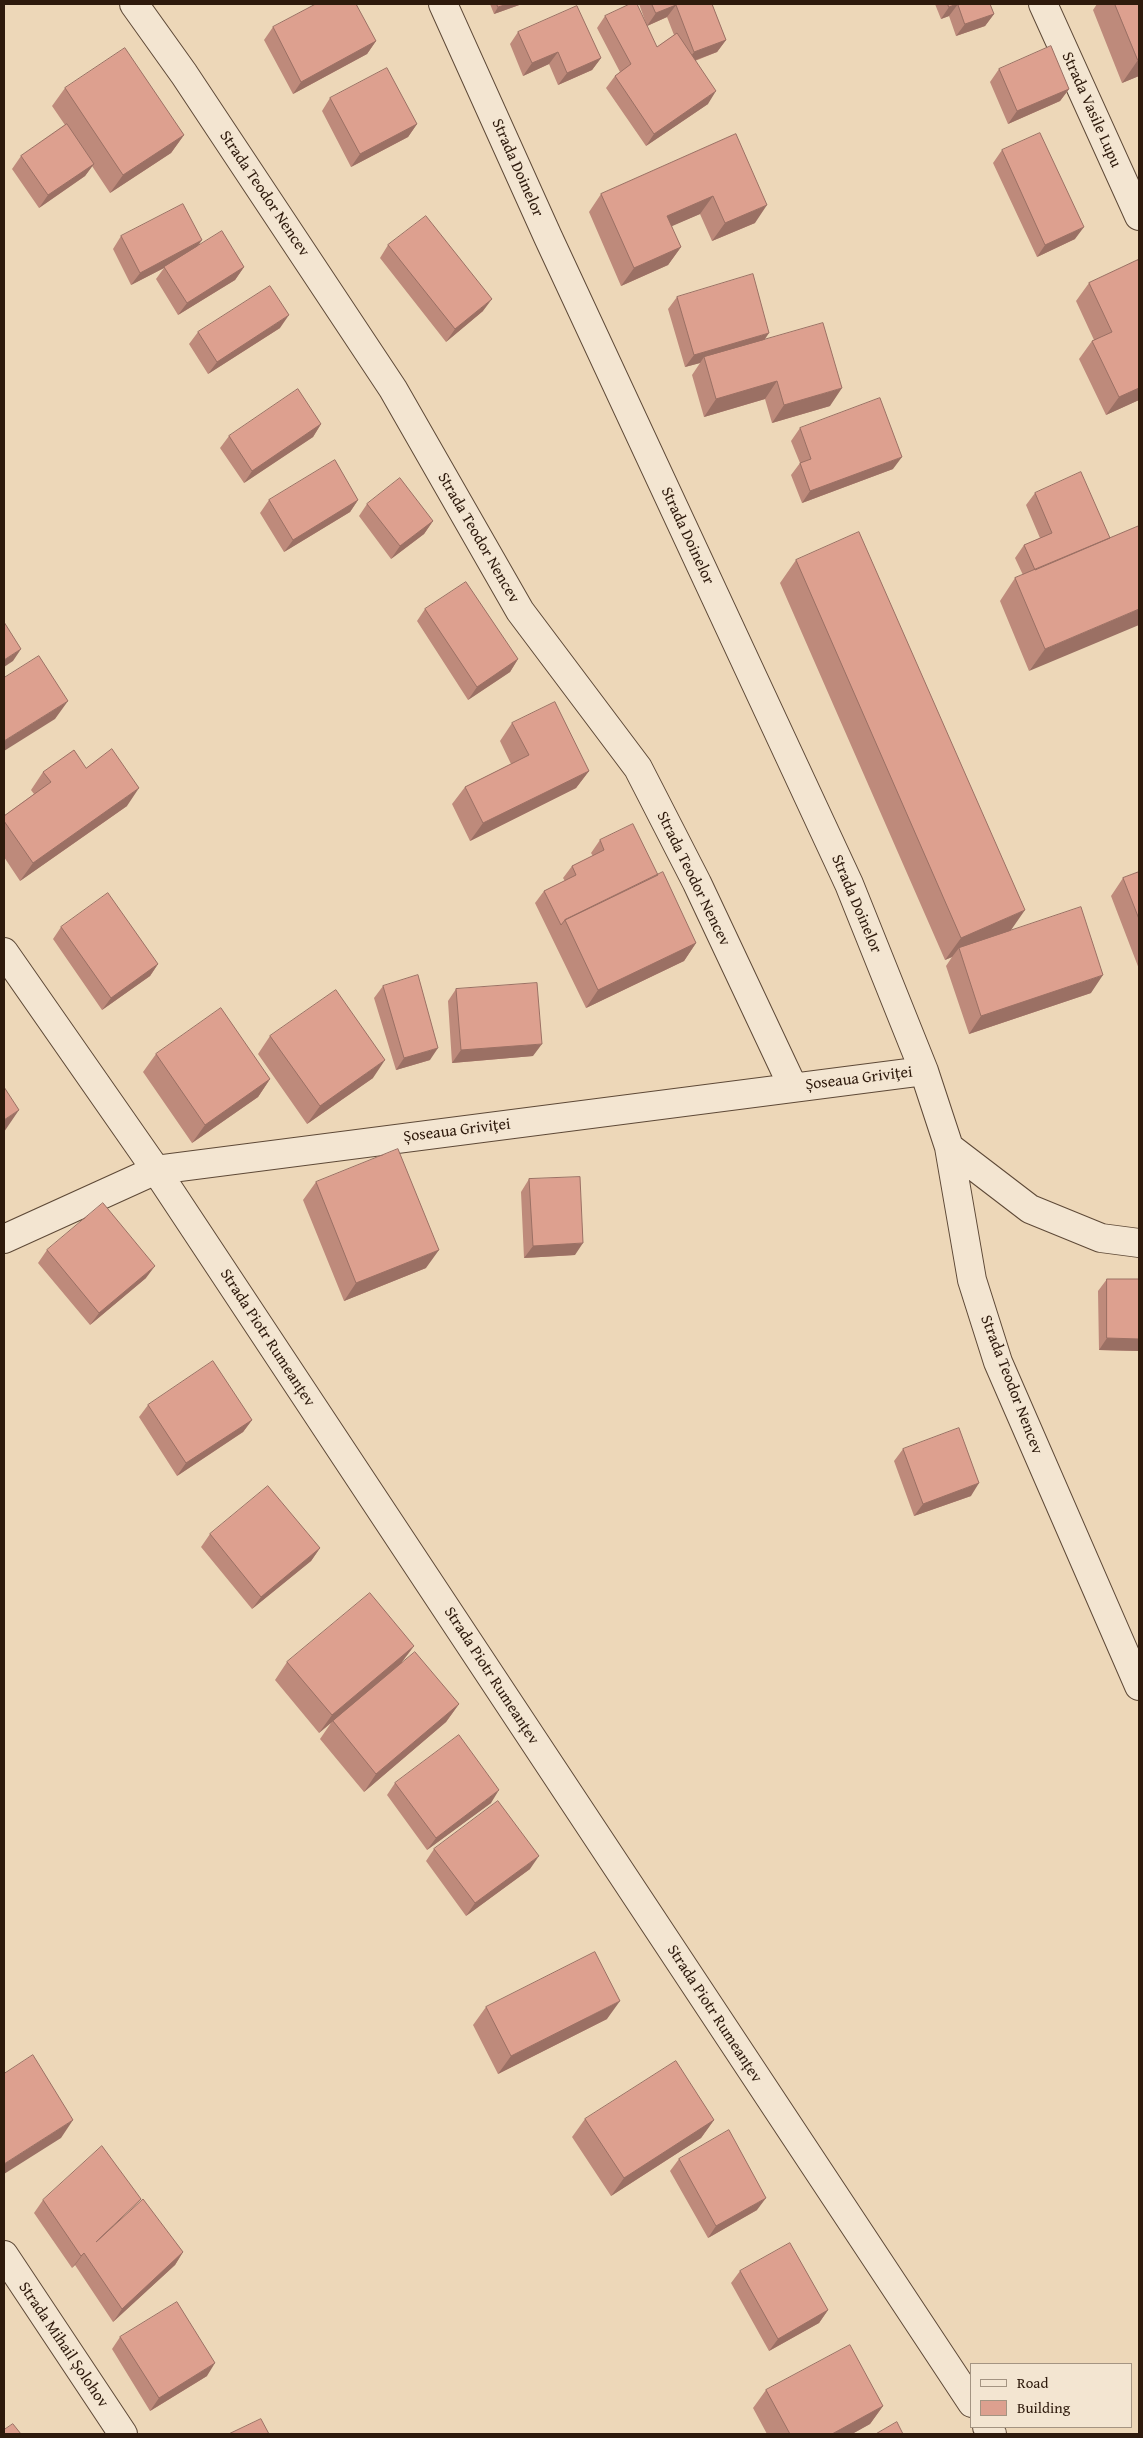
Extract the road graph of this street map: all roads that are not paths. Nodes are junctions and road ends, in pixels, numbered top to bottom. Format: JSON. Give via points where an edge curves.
{"nodes":[{"id":1,"x":134,"y":4,"type":"edge"},
{"id":2,"x":444,"y":4,"type":"edge"},
{"id":3,"x":1043,"y":4,"type":"edge"},
{"id":4,"x":1139,"y":216,"type":"edge"},
{"id":5,"x":4,"y":952,"type":"edge"},
{"id":6,"x":924,"y":1071,"type":"junction"},
{"id":7,"x":793,"y":1087,"type":"junction"},
{"id":8,"x":949,"y":1147,"type":"junction"},
{"id":9,"x":156,"y":1170,"type":"junction"},
{"id":10,"x":4,"y":1239,"type":"edge"},
{"id":11,"x":1139,"y":1243,"type":"edge"},
{"id":12,"x":1139,"y":1686,"type":"edge"},
{"id":13,"x":4,"y":2255,"type":"edge"},
{"id":14,"x":970,"y":2400,"type":"edge"},
{"id":15,"x":123,"y":2434,"type":"edge"}],
"edges":[{"from":1,"to":7,"type":"street","name":"Strada Teodor Nencev","via":[[393,389],[520,611],[638,768],[697,883]]},
{"from":2,"to":6,"type":"street","name":"Strada Doinelor","via":[[548,237],[849,884]]},
{"from":3,"to":4,"type":"street","name":"Strada Vasile Lupu"},
{"from":5,"to":9,"type":"street","name":"Strada Piotr Rumeanțev"},
{"from":6,"to":7,"type":"street","name":"Șoseaua Griviţei"},
{"from":6,"to":8,"type":"street","name":"Strada Teodor Nencev"},
{"from":7,"to":9,"type":"street","name":"Șoseaua Griviţei"},
{"from":8,"to":11,"type":"street","via":[[1030,1209],[1102,1238]]},
{"from":8,"to":12,"type":"street","name":"Strada Teodor Nencev","via":[[972,1280],[998,1362]]},
{"from":9,"to":10,"type":"street","name":"Șoseaua Griviţei"},
{"from":9,"to":14,"type":"street","name":"Strada Piotr Rumeanțev"},
{"from":13,"to":15,"type":"street","name":"Strada Mihail Șolohov"}]}
